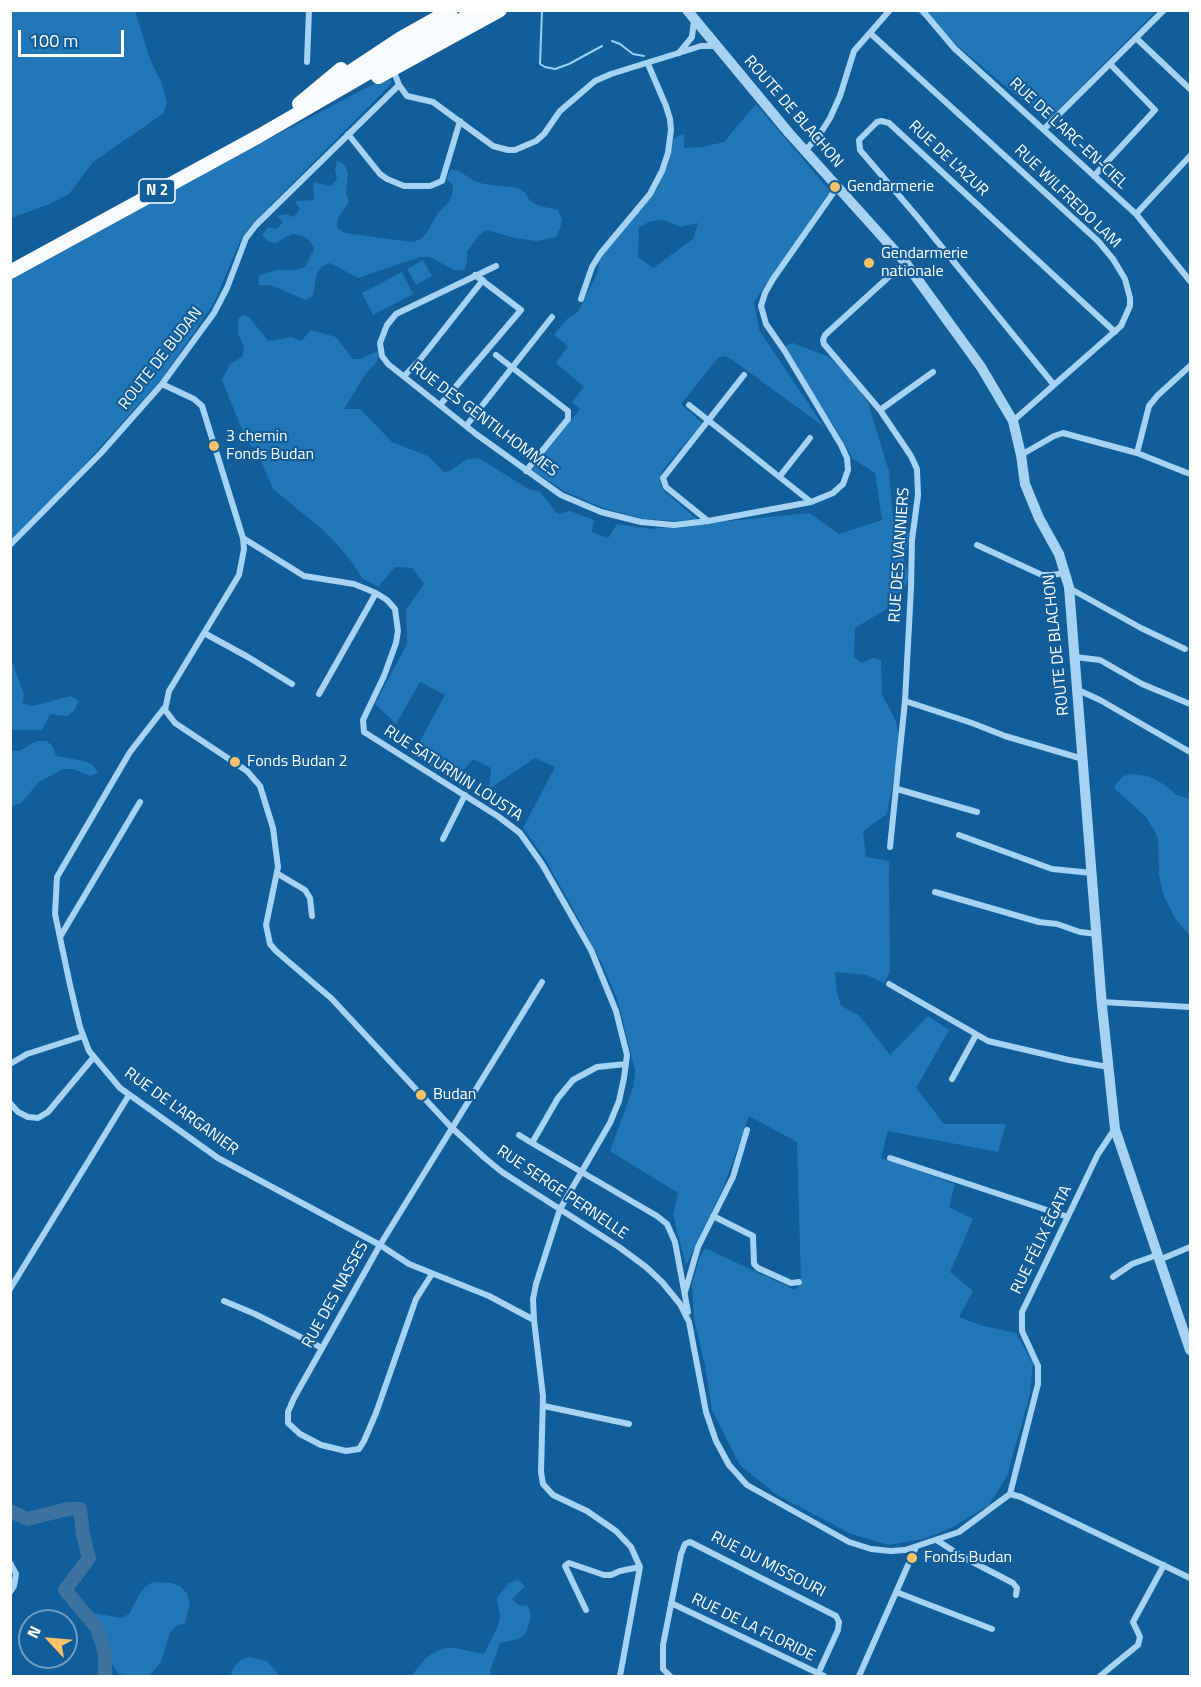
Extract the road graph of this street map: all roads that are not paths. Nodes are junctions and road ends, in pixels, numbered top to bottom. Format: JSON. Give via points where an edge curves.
{"nodes":[{"id":1,"x":309,"y":10,"type":"edge"},
{"id":2,"x":434,"y":10,"type":"edge"},
{"id":3,"x":452,"y":10,"type":"edge"},
{"id":4,"x":479,"y":10,"type":"edge"},
{"id":5,"x":500,"y":10,"type":"edge"},
{"id":6,"x":890,"y":10,"type":"edge"},
{"id":7,"x":1164,"y":10,"type":"edge"},
{"id":8,"x":926,"y":12,"type":"edge"},
{"id":9,"x":691,"y":15,"type":"edge"},
{"id":10,"x":870,"y":33,"type":"junction"},
{"id":11,"x":1136,"y":38,"type":"junction"},
{"id":12,"x":716,"y":46,"type":"junction"},
{"id":13,"x":679,"y":53,"type":"junction"},
{"id":14,"x":307,"y":62,"type":"dead end"},
{"id":15,"x":648,"y":64,"type":"junction"},
{"id":16,"x":1110,"y":64,"type":"junction"},
{"id":17,"x":393,"y":69,"type":"junction"},
{"id":18,"x":399,"y":85,"type":"junction"},
{"id":19,"x":1191,"y":89,"type":"edge"},
{"id":20,"x":301,"y":107,"type":"junction"},
{"id":21,"x":460,"y":121,"type":"junction"},
{"id":22,"x":1044,"y":129,"type":"junction"},
{"id":23,"x":348,"y":134,"type":"junction"},
{"id":24,"x":805,"y":151,"type":"junction"},
{"id":25,"x":1191,"y":156,"type":"edge"},
{"id":26,"x":1094,"y":176,"type":"junction"},
{"id":27,"x":838,"y":186,"type":"junction"},
{"id":28,"x":1136,"y":214,"type":"junction"},
{"id":29,"x":905,"y":262,"type":"junction"},
{"id":30,"x":10,"y":265,"type":"edge"},
{"id":31,"x":496,"y":266,"type":"dead end"},
{"id":32,"x":10,"y":272,"type":"edge"},
{"id":33,"x":475,"y":276,"type":"junction"},
{"id":34,"x":483,"y":280,"type":"junction"},
{"id":35,"x":1191,"y":282,"type":"edge"},
{"id":36,"x":581,"y":299,"type":"dead end"},
{"id":37,"x":552,"y":317,"type":"dead end"},
{"id":38,"x":1115,"y":332,"type":"junction"},
{"id":39,"x":496,"y":355,"type":"dead end"},
{"id":40,"x":1191,"y":366,"type":"edge"},
{"id":41,"x":513,"y":368,"type":"junction"},
{"id":42,"x":933,"y":372,"type":"dead end"},
{"id":43,"x":744,"y":375,"type":"dead end"},
{"id":44,"x":405,"y":376,"type":"junction"},
{"id":45,"x":162,"y":384,"type":"junction"},
{"id":46,"x":1054,"y":385,"type":"junction"},
{"id":47,"x":440,"y":405,"type":"junction"},
{"id":48,"x":689,"y":405,"type":"dead end"},
{"id":49,"x":880,"y":410,"type":"junction"},
{"id":50,"x":708,"y":420,"type":"junction"},
{"id":51,"x":1013,"y":421,"type":"junction"},
{"id":52,"x":466,"y":426,"type":"junction"},
{"id":53,"x":810,"y":438,"type":"dead end"},
{"id":54,"x":1137,"y":453,"type":"junction"},
{"id":55,"x":1021,"y":455,"type":"junction"},
{"id":56,"x":526,"y":471,"type":"junction"},
{"id":57,"x":1191,"y":474,"type":"edge"},
{"id":58,"x":780,"y":476,"type":"junction"},
{"id":59,"x":811,"y":502,"type":"junction"},
{"id":60,"x":708,"y":521,"type":"junction"},
{"id":61,"x":243,"y":538,"type":"junction"},
{"id":62,"x":10,"y":545,"type":"edge"},
{"id":63,"x":977,"y":545,"type":"dead end"},
{"id":64,"x":1066,"y":573,"type":"junction"},
{"id":65,"x":1069,"y":587,"type":"junction"},
{"id":66,"x":376,"y":593,"type":"junction"},
{"id":67,"x":204,"y":633,"type":"junction"},
{"id":68,"x":1185,"y":649,"type":"dead end"},
{"id":69,"x":1075,"y":657,"type":"junction"},
{"id":70,"x":292,"y":684,"type":"dead end"},
{"id":71,"x":1078,"y":690,"type":"junction"},
{"id":72,"x":319,"y":694,"type":"dead end"},
{"id":73,"x":905,"y":701,"type":"junction"},
{"id":74,"x":1191,"y":704,"type":"edge"},
{"id":75,"x":165,"y":706,"type":"junction"},
{"id":76,"x":1191,"y":752,"type":"edge"},
{"id":77,"x":1083,"y":759,"type":"junction"},
{"id":78,"x":897,"y":789,"type":"junction"},
{"id":79,"x":465,"y":795,"type":"junction"},
{"id":80,"x":140,"y":802,"type":"dead end"},
{"id":81,"x":977,"y":812,"type":"dead end"},
{"id":82,"x":958,"y":835,"type":"dead end"},
{"id":83,"x":442,"y":839,"type":"dead end"},
{"id":84,"x":890,"y":847,"type":"dead end"},
{"id":85,"x":1092,"y":873,"type":"junction"},
{"id":86,"x":278,"y":874,"type":"junction"},
{"id":87,"x":935,"y":892,"type":"dead end"},
{"id":88,"x":312,"y":916,"type":"dead end"},
{"id":89,"x":1097,"y":933,"type":"junction"},
{"id":90,"x":60,"y":937,"type":"junction"},
{"id":91,"x":542,"y":982,"type":"dead end"},
{"id":92,"x":889,"y":984,"type":"dead end"},
{"id":93,"x":1102,"y":1002,"type":"junction"},
{"id":94,"x":1191,"y":1007,"type":"edge"},
{"id":95,"x":976,"y":1035,"type":"junction"},
{"id":96,"x":83,"y":1036,"type":"junction"},
{"id":97,"x":93,"y":1058,"type":"junction"},
{"id":98,"x":10,"y":1064,"type":"edge"},
{"id":99,"x":626,"y":1064,"type":"junction"},
{"id":100,"x":1108,"y":1067,"type":"junction"},
{"id":101,"x":952,"y":1078,"type":"dead end"},
{"id":102,"x":129,"y":1095,"type":"junction"},
{"id":103,"x":10,"y":1103,"type":"edge"},
{"id":104,"x":451,"y":1126,"type":"junction"},
{"id":105,"x":1115,"y":1129,"type":"junction"},
{"id":106,"x":747,"y":1130,"type":"dead end"},
{"id":107,"x":519,"y":1135,"type":"dead end"},
{"id":108,"x":532,"y":1143,"type":"junction"},
{"id":109,"x":890,"y":1158,"type":"dead end"},
{"id":110,"x":582,"y":1172,"type":"junction"},
{"id":111,"x":560,"y":1209,"type":"junction"},
{"id":112,"x":713,"y":1216,"type":"junction"},
{"id":113,"x":1068,"y":1217,"type":"junction"},
{"id":114,"x":380,"y":1245,"type":"junction"},
{"id":115,"x":1191,"y":1246,"type":"edge"},
{"id":116,"x":1158,"y":1258,"type":"junction"},
{"id":117,"x":432,"y":1274,"type":"junction"},
{"id":118,"x":1113,"y":1277,"type":"dead end"},
{"id":119,"x":799,"y":1282,"type":"dead end"},
{"id":120,"x":10,"y":1289,"type":"edge"},
{"id":121,"x":685,"y":1296,"type":"junction"},
{"id":122,"x":224,"y":1301,"type":"dead end"},
{"id":123,"x":534,"y":1320,"type":"junction"},
{"id":124,"x":689,"y":1322,"type":"junction"},
{"id":125,"x":322,"y":1348,"type":"junction"},
{"id":126,"x":1191,"y":1350,"type":"edge"},
{"id":127,"x":544,"y":1406,"type":"junction"},
{"id":128,"x":629,"y":1424,"type":"dead end"},
{"id":129,"x":1010,"y":1494,"type":"junction"},
{"id":130,"x":938,"y":1540,"type":"junction"},
{"id":131,"x":916,"y":1547,"type":"junction"},
{"id":132,"x":10,"y":1563,"type":"edge"},
{"id":133,"x":1164,"y":1565,"type":"junction"},
{"id":134,"x":640,"y":1567,"type":"junction"},
{"id":135,"x":1191,"y":1578,"type":"edge"},
{"id":136,"x":10,"y":1592,"type":"edge"},
{"id":137,"x":896,"y":1592,"type":"junction"},
{"id":138,"x":1016,"y":1595,"type":"dead end"},
{"id":139,"x":671,"y":1603,"type":"junction"},
{"id":140,"x":586,"y":1610,"type":"dead end"},
{"id":141,"x":992,"y":1629,"type":"dead end"},
{"id":142,"x":820,"y":1676,"type":"edge"},
{"id":143,"x":620,"y":1677,"type":"edge"},
{"id":144,"x":670,"y":1677,"type":"edge"},
{"id":145,"x":859,"y":1677,"type":"edge"},
{"id":146,"x":1100,"y":1677,"type":"edge"}],
"edges":[{"from":1,"to":14,"type":"street"},
{"from":2,"to":20,"type":"highway","via":[[367,50]]},
{"from":3,"to":20,"type":"highway","number":"N 2","via":[[401,38]]},
{"from":4,"to":20,"type":"highway","number":"N 2"},
{"from":5,"to":17,"type":"highway"},
{"from":6,"to":10,"type":"street"},
{"from":7,"to":11,"type":"street"},
{"from":8,"to":22,"type":"street","name":"RUE DE L'ARC-EN-CIEL","via":[[954,48]]},
{"from":9,"to":12,"type":"street","name":"ROUTE DE BLACHON"},
{"from":9,"to":13,"type":"street","via":[[692,37]]},
{"from":10,"to":24,"type":"street","via":[[852,56],[830,118]]},
{"from":10,"to":38,"type":"street","name":"RUE WILFREDO LAM","via":[[1106,249],[1120,270],[1130,298],[1128,313]]},
{"from":11,"to":16,"type":"street"},
{"from":11,"to":19,"type":"street"},
{"from":12,"to":13,"type":"street","via":[[704,45]]},
{"from":12,"to":24,"type":"street","name":"ROUTE DE BLACHON"},
{"from":13,"to":15,"type":"street"},
{"from":15,"to":21,"type":"street","via":[[589,85],[560,111],[540,137],[514,150],[500,149]]},
{"from":15,"to":36,"type":"street","via":[[669,119],[668,153],[650,194],[596,260]]},
{"from":16,"to":22,"type":"street"},
{"from":16,"to":26,"type":"street","via":[[1155,110]]},
{"from":17,"to":18,"type":"street"},
{"from":17,"to":20,"type":"highway","via":[[317,107]]},
{"from":18,"to":21,"type":"street","via":[[407,96],[433,102]]},
{"from":18,"to":23,"type":"street","name":"ROUTE DE BUDAN"},
{"from":20,"to":30,"type":"highway","number":"N 2"},
{"from":20,"to":32,"type":"highway","number":"N 2"},
{"from":21,"to":23,"type":"street","via":[[441,181],[430,186],[404,186],[387,179]]},
{"from":22,"to":26,"type":"street","name":"RUE DE L'ARC-EN-CIEL"},
{"from":23,"to":45,"type":"street","name":"ROUTE DE BUDAN","via":[[247,236],[214,313]]},
{"from":24,"to":27,"type":"street","name":"ROUTE DE BLACHON"},
{"from":25,"to":28,"type":"street"},
{"from":26,"to":28,"type":"street","name":"RUE DE L'ARC-EN-CIEL"},
{"from":27,"to":29,"type":"street","name":"ROUTE DE BLACHON"},
{"from":27,"to":59,"type":"street","name":"RUE DES GENTILHOMMES","via":[[773,279],[761,306],[766,324],[847,458],[843,484]]},
{"from":28,"to":35,"type":"street","name":"RUE DE L'ARC-EN-CIEL"},
{"from":29,"to":49,"type":"street","name":"RUE DES VANNIERS","via":[[823,340]]},
{"from":29,"to":51,"type":"street","name":"ROUTE DE BLACHON","via":[[981,367]]},
{"from":31,"to":33,"type":"street","name":"RUE DES GENTILHOMMES"},
{"from":33,"to":34,"type":"street"},
{"from":33,"to":44,"type":"street","name":"RUE DES GENTILHOMMES","via":[[402,311],[387,325],[380,350],[388,364]]},
{"from":34,"to":44,"type":"street"},
{"from":34,"to":47,"type":"street","via":[[521,310]]},
{"from":37,"to":41,"type":"street"},
{"from":38,"to":46,"type":"street","name":"RUE WILFREDO LAM"},
{"from":38,"to":46,"type":"street","name":"RUE DE L'AZUR","via":[[889,123],[877,123],[859,140],[860,150]]},
{"from":39,"to":41,"type":"street"},
{"from":40,"to":54,"type":"street","via":[[1149,406]]},
{"from":41,"to":52,"type":"street"},
{"from":41,"to":56,"type":"street","via":[[569,415]]},
{"from":42,"to":49,"type":"street"},
{"from":43,"to":50,"type":"street"},
{"from":44,"to":47,"type":"street","name":"RUE DES GENTILHOMMES"},
{"from":45,"to":61,"type":"street","via":[[202,406]]},
{"from":45,"to":62,"type":"street","name":"ROUTE DE BUDAN","via":[[101,453]]},
{"from":46,"to":51,"type":"street","name":"RUE WILFREDO LAM"},
{"from":47,"to":52,"type":"street","name":"RUE DES GENTILHOMMES"},
{"from":48,"to":50,"type":"street"},
{"from":49,"to":73,"type":"street","name":"RUE DES VANNIERS","via":[[911,456],[918,476]]},
{"from":50,"to":58,"type":"street"},
{"from":50,"to":60,"type":"street","via":[[663,480],[666,487]]},
{"from":51,"to":55,"type":"street","name":"ROUTE DE BLACHON"},
{"from":52,"to":56,"type":"street","name":"RUE DES GENTILHOMMES"},
{"from":53,"to":58,"type":"street"},
{"from":54,"to":55,"type":"street","via":[[1063,433]]},
{"from":54,"to":57,"type":"street"},
{"from":55,"to":64,"type":"street","name":"ROUTE DE BLACHON","via":[[1024,484]]},
{"from":56,"to":60,"type":"street","name":"RUE DES GENTILHOMMES","via":[[561,495],[616,516],[652,524]]},
{"from":58,"to":59,"type":"street"},
{"from":59,"to":60,"type":"street","name":"RUE DES GENTILHOMMES"},
{"from":61,"to":66,"type":"street","name":"RUE SATURNIN LOUSTA","via":[[304,576],[354,584]]},
{"from":61,"to":67,"type":"street","name":"RUE DE L'ARGANIER","via":[[239,575]]},
{"from":63,"to":64,"type":"street","via":[[1042,575]]},
{"from":64,"to":65,"type":"street","name":"ROUTE DE BLACHON"},
{"from":65,"to":68,"type":"street"},
{"from":65,"to":69,"type":"street","name":"ROUTE DE BLACHON"},
{"from":66,"to":72,"type":"street"},
{"from":66,"to":79,"type":"street","name":"RUE SATURNIN LOUSTA","via":[[395,609],[398,631],[392,657],[363,720],[364,732]]},
{"from":67,"to":70,"type":"street"},
{"from":67,"to":75,"type":"street","name":"RUE DE L'ARGANIER","via":[[169,691]]},
{"from":69,"to":71,"type":"street","name":"ROUTE DE BLACHON"},
{"from":69,"to":74,"type":"street","via":[[1100,660],[1142,684]]},
{"from":71,"to":76,"type":"street"},
{"from":71,"to":77,"type":"street","name":"ROUTE DE BLACHON"},
{"from":73,"to":77,"type":"street"},
{"from":73,"to":78,"type":"street","name":"RUE DES VANNIERS"},
{"from":75,"to":86,"type":"street","name":"RUE SERGE PERNELLE","via":[[175,723],[258,781],[273,828]]},
{"from":75,"to":90,"type":"street","name":"RUE DE L'ARGANIER","via":[[130,752],[60,871],[55,902]]},
{"from":77,"to":85,"type":"street","name":"ROUTE DE BLACHON"},
{"from":78,"to":81,"type":"street"},
{"from":78,"to":84,"type":"street","name":"RUE DES VANNIERS"},
{"from":79,"to":83,"type":"street"},
{"from":79,"to":99,"type":"street","name":"RUE SATURNIN LOUSTA","via":[[520,833],[543,864],[591,950],[616,1011],[626,1046]]},
{"from":80,"to":90,"type":"street"},
{"from":82,"to":85,"type":"street","via":[[1052,869]]},
{"from":85,"to":89,"type":"street","name":"ROUTE DE BLACHON"},
{"from":86,"to":88,"type":"street","via":[[305,890]]},
{"from":86,"to":104,"type":"street","name":"RUE SERGE PERNELLE","via":[[266,925],[273,948],[332,999]]},
{"from":87,"to":89,"type":"street","via":[[1040,922]]},
{"from":89,"to":93,"type":"street","name":"ROUTE DE BLACHON"},
{"from":90,"to":96,"type":"street","name":"RUE DE L'ARGANIER"},
{"from":91,"to":104,"type":"street","name":"RUE DES NASSES"},
{"from":92,"to":95,"type":"street"},
{"from":93,"to":94,"type":"street"},
{"from":93,"to":100,"type":"street","name":"ROUTE DE BLACHON"},
{"from":95,"to":100,"type":"street","via":[[1006,1046]]},
{"from":95,"to":101,"type":"street"},
{"from":96,"to":97,"type":"street","name":"RUE DE L'ARGANIER"},
{"from":96,"to":98,"type":"street","via":[[27,1054]]},
{"from":97,"to":102,"type":"street","name":"RUE DE L'ARGANIER"},
{"from":97,"to":103,"type":"street","via":[[48,1112],[38,1118],[18,1112]]},
{"from":99,"to":108,"type":"street","via":[[597,1067],[573,1080]]},
{"from":99,"to":110,"type":"street","name":"RUE SATURNIN LOUSTA","via":[[614,1115]]},
{"from":100,"to":105,"type":"street","name":"ROUTE DE BLACHON"},
{"from":102,"to":114,"type":"street","name":"RUE DE L'ARGANIER","via":[[218,1158]]},
{"from":102,"to":120,"type":"street"},
{"from":104,"to":111,"type":"street","name":"RUE SERGE PERNELLE","via":[[494,1166]]},
{"from":104,"to":114,"type":"street","name":"RUE DES NASSES"},
{"from":105,"to":113,"type":"street","name":"RUE FÉLIX ÉGATA"},
{"from":105,"to":116,"type":"street","name":"ROUTE DE BLACHON"},
{"from":106,"to":112,"type":"street","via":[[733,1177]]},
{"from":107,"to":108,"type":"street"},
{"from":108,"to":110,"type":"street"},
{"from":109,"to":113,"type":"street"},
{"from":110,"to":111,"type":"street","name":"RUE SATURNIN LOUSTA"},
{"from":110,"to":121,"type":"street","via":[[667,1224],[675,1242]]},
{"from":111,"to":123,"type":"street","name":"RUE SATURNIN LOUSTA","via":[[534,1291]]},
{"from":111,"to":124,"type":"street","name":"RUE SERGE PERNELLE","via":[[646,1266],[675,1297]]},
{"from":112,"to":119,"type":"street","via":[[753,1236],[754,1264],[758,1268],[791,1283]]},
{"from":112,"to":121,"type":"street","via":[[698,1247]]},
{"from":113,"to":129,"type":"street","name":"RUE FÉLIX ÉGATA","via":[[1022,1312],[1022,1330],[1038,1366],[1038,1384]]},
{"from":114,"to":117,"type":"street","name":"RUE DE L'ARGANIER"},
{"from":114,"to":125,"type":"street","name":"RUE DES NASSES"},
{"from":115,"to":116,"type":"street"},
{"from":116,"to":118,"type":"street","via":[[1132,1264]]},
{"from":116,"to":126,"type":"street","name":"ROUTE DE BLACHON"},
{"from":117,"to":123,"type":"street","name":"RUE DE L'ARGANIER","via":[[489,1296]]},
{"from":117,"to":125,"type":"street","name":"RUE DES NASSES","via":[[416,1299],[359,1449],[346,1451],[321,1445],[288,1423],[288,1412]]},
{"from":121,"to":124,"type":"street"},
{"from":122,"to":125,"type":"street"},
{"from":123,"to":127,"type":"street","name":"RUE SATURNIN LOUSTA"},
{"from":124,"to":131,"type":"street","name":"RUE SERGE PERNELLE","via":[[708,1418],[724,1457],[740,1479],[857,1545],[891,1551]]},
{"from":127,"to":128,"type":"street"},
{"from":127,"to":134,"type":"street","name":"RUE SATURNIN LOUSTA","via":[[541,1472],[545,1488],[616,1531],[631,1547]]},
{"from":129,"to":130,"type":"street","name":"RUE SERGE PERNELLE","via":[[959,1532]]},
{"from":129,"to":133,"type":"street"},
{"from":130,"to":131,"type":"street","name":"RUE SERGE PERNELLE"},
{"from":130,"to":138,"type":"street","via":[[1013,1583]]},
{"from":131,"to":137,"type":"street"},
{"from":132,"to":136,"type":"street","via":[[16,1574]]},
{"from":133,"to":135,"type":"street"},
{"from":133,"to":146,"type":"street","via":[[1133,1622],[1140,1637],[1138,1645]]},
{"from":134,"to":140,"type":"street","via":[[604,1575],[569,1563],[566,1566]]},
{"from":134,"to":143,"type":"street"},
{"from":137,"to":141,"type":"street"},
{"from":137,"to":145,"type":"street"},
{"from":139,"to":142,"type":"street","name":"RUE DE LA FLORIDE"},
{"from":139,"to":142,"type":"street","name":"RUE DU MISSOURI","via":[[682,1550],[693,1542],[836,1616],[838,1630]]},
{"from":139,"to":144,"type":"street","via":[[661,1663]]}]}
